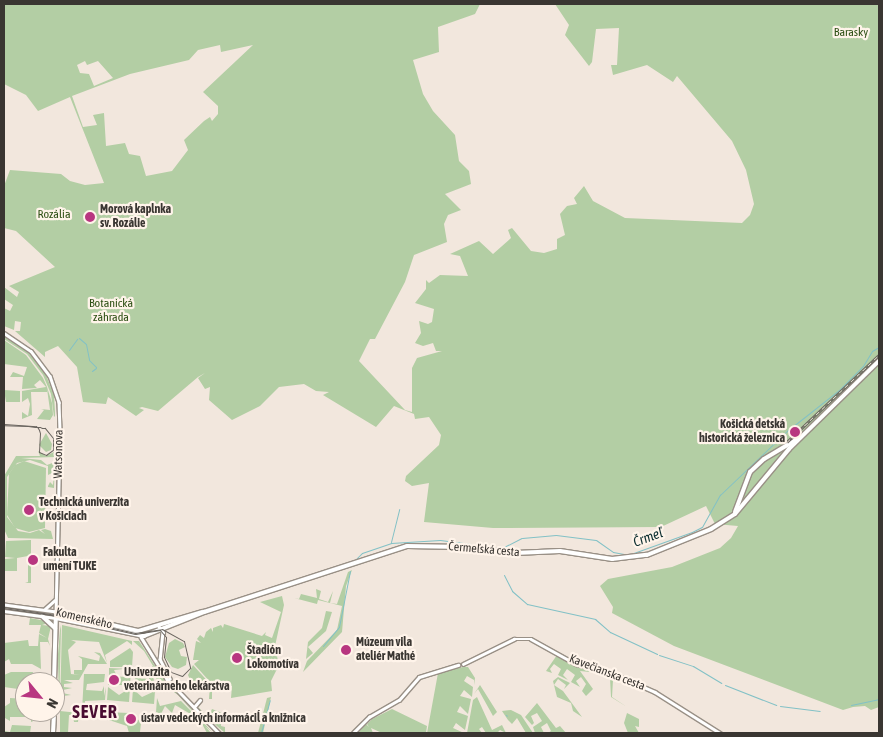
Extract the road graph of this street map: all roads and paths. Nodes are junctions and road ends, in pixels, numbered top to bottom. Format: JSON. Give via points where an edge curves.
{"nodes":[{"id":1,"x":4,"y":333,"type":"edge"},
{"id":2,"x":879,"y":361,"type":"edge"},
{"id":3,"x":789,"y":447,"type":"junction"},
{"id":4,"x":741,"y":493,"type":"junction"},
{"id":5,"x":750,"y":498,"type":"junction"},
{"id":6,"x":732,"y":516,"type":"junction"},
{"id":7,"x":56,"y":598,"type":"junction"},
{"id":8,"x":4,"y":605,"type":"edge"},
{"id":9,"x":42,"y":610,"type":"junction"},
{"id":10,"x":4,"y":611,"type":"edge"},
{"id":11,"x":56,"y":612,"type":"junction"},
{"id":12,"x":204,"y":612,"type":"junction"},
{"id":13,"x":42,"y":616,"type":"junction"},
{"id":14,"x":56,"y":618,"type":"junction"},
{"id":15,"x":68,"y":621,"type":"junction"},
{"id":16,"x":160,"y":624,"type":"junction"},
{"id":17,"x":56,"y":630,"type":"junction"},
{"id":18,"x":163,"y":630,"type":"junction"},
{"id":19,"x":156,"y":633,"type":"joint"},
{"id":20,"x":141,"y":637,"type":"junction"},
{"id":21,"x":463,"y":664,"type":"dead end"},
{"id":22,"x":458,"y":665,"type":"dead end"},
{"id":23,"x":54,"y":672,"type":"edge"},
{"id":24,"x":170,"y":681,"type":"junction"},
{"id":25,"x":200,"y":700,"type":"dead end"},
{"id":26,"x":194,"y":706,"type":"junction"},
{"id":27,"x":219,"y":733,"type":"edge"},
{"id":28,"x":353,"y":733,"type":"edge"},
{"id":29,"x":720,"y":733,"type":"edge"}],
"edges":[{"from":1,"to":7,"type":"street","name":"Watsonova","via":[[23,344],[40,361],[50,376],[59,402]]},
{"from":2,"to":3,"type":"main road"},
{"from":3,"to":4,"type":"main road","via":[[752,469]]},
{"from":3,"to":5,"type":"main road","name":"Čermeľská cesta"},
{"from":4,"to":5,"type":"main road","via":[[744,498]]},
{"from":4,"to":6,"type":"main road"},
{"from":5,"to":6,"type":"main road","name":"Čermeľská cesta"},
{"from":6,"to":12,"type":"main road","name":"Čermeľská cesta","via":[[658,551],[630,559],[604,559],[560,551],[523,554],[456,546],[396,548],[341,570]]},
{"from":7,"to":9,"type":"street"},
{"from":7,"to":11,"type":"street","name":"Watsonova"},
{"from":8,"to":9,"type":"street","name":"Komenského"},
{"from":9,"to":11,"type":"street","name":"Komenského"},
{"from":10,"to":13,"type":"street","name":"Komenského"},
{"from":11,"to":14,"type":"main road"},
{"from":11,"to":16,"type":"main road","name":"Komenského","via":[[133,631]]},
{"from":12,"to":16,"type":"main road","name":"Čermeľská cesta"},
{"from":12,"to":18,"type":"main road","name":"Čermeľská cesta"},
{"from":13,"to":14,"type":"street","name":"Komenského"},
{"from":13,"to":17,"type":"main road"},
{"from":14,"to":15,"type":"main road","name":"Komenského"},
{"from":14,"to":17,"type":"main road"},
{"from":15,"to":17,"type":"main road"},
{"from":15,"to":20,"type":"main road","name":"Komenského"},
{"from":16,"to":18,"type":"street"},
{"from":17,"to":23,"type":"main road"},
{"from":18,"to":19,"type":"main road","name":"Čermeľská cesta"},
{"from":18,"to":24,"type":"street","via":[[160,659]]},
{"from":19,"to":20,"type":"main road","name":"Komenského"},
{"from":20,"to":24,"type":"street"},
{"from":21,"to":29,"type":"street","name":"Kavečianska cesta","via":[[511,640],[531,639],[576,664],[612,674],[654,692]]},
{"from":22,"to":28,"type":"street","via":[[419,677],[399,700],[366,719]]},
{"from":24,"to":26,"type":"street"},
{"from":25,"to":26,"type":"street"},
{"from":26,"to":27,"type":"street"}]}
